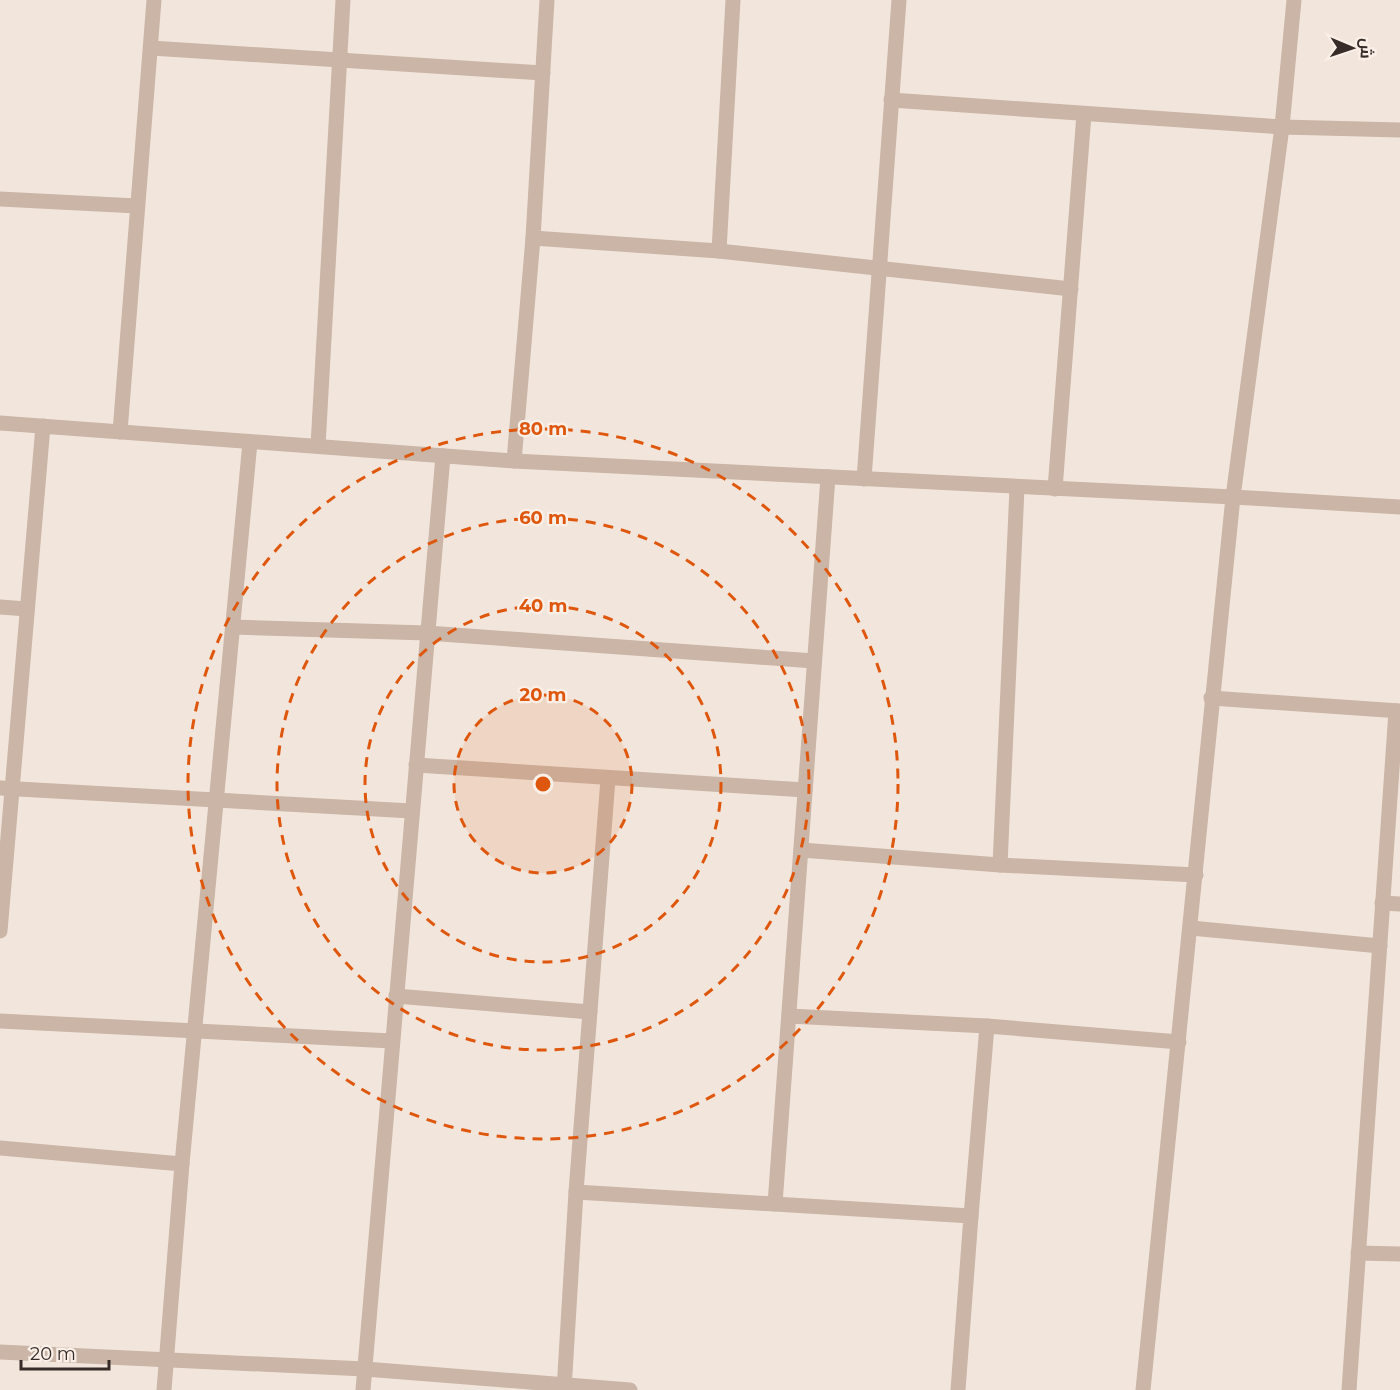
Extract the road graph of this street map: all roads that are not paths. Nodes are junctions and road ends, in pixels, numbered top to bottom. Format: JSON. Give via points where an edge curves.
{"nodes":[{"id":1,"x":154,"y":0,"type":"edge"},
{"id":2,"x":343,"y":0,"type":"edge"},
{"id":3,"x":547,"y":0,"type":"edge"},
{"id":4,"x":733,"y":0,"type":"edge"},
{"id":5,"x":899,"y":0,"type":"edge"},
{"id":6,"x":1294,"y":0,"type":"edge"},
{"id":7,"x":152,"y":48,"type":"junction"},
{"id":8,"x":340,"y":58,"type":"junction"},
{"id":9,"x":543,"y":73,"type":"junction"},
{"id":10,"x":891,"y":100,"type":"junction"},
{"id":11,"x":1084,"y":114,"type":"junction"},
{"id":12,"x":1282,"y":127,"type":"junction"},
{"id":13,"x":1400,"y":130,"type":"edge"},
{"id":14,"x":0,"y":199,"type":"edge"},
{"id":15,"x":137,"y":206,"type":"junction"},
{"id":16,"x":533,"y":238,"type":"junction"},
{"id":17,"x":719,"y":251,"type":"junction"},
{"id":18,"x":878,"y":267,"type":"junction"},
{"id":19,"x":1071,"y":289,"type":"junction"},
{"id":20,"x":0,"y":423,"type":"edge"},
{"id":21,"x":43,"y":426,"type":"junction"},
{"id":22,"x":120,"y":432,"type":"junction"},
{"id":23,"x":250,"y":442,"type":"junction"},
{"id":24,"x":318,"y":446,"type":"junction"},
{"id":25,"x":443,"y":456,"type":"junction"},
{"id":26,"x":514,"y":461,"type":"junction"},
{"id":27,"x":828,"y":477,"type":"junction"},
{"id":28,"x":864,"y":479,"type":"junction"},
{"id":29,"x":1017,"y":488,"type":"junction"},
{"id":30,"x":1055,"y":489,"type":"junction"},
{"id":31,"x":1233,"y":496,"type":"junction"},
{"id":32,"x":1400,"y":507,"type":"edge"},
{"id":33,"x":0,"y":607,"type":"edge"},
{"id":34,"x":27,"y":609,"type":"junction"},
{"id":35,"x":233,"y":627,"type":"junction"},
{"id":36,"x":427,"y":633,"type":"junction"},
{"id":37,"x":814,"y":661,"type":"junction"},
{"id":38,"x":1211,"y":698,"type":"junction"},
{"id":39,"x":1398,"y":711,"type":"edge"},
{"id":40,"x":416,"y":765,"type":"junction"},
{"id":41,"x":608,"y":779,"type":"junction"},
{"id":42,"x":5,"y":788,"type":"edge"},
{"id":43,"x":805,"y":790,"type":"junction"},
{"id":44,"x":216,"y":801,"type":"junction"},
{"id":45,"x":412,"y":812,"type":"junction"},
{"id":46,"x":801,"y":850,"type":"junction"},
{"id":47,"x":1000,"y":865,"type":"junction"},
{"id":48,"x":1196,"y":875,"type":"junction"},
{"id":49,"x":1382,"y":903,"type":"junction"},
{"id":50,"x":1400,"y":904,"type":"edge"},
{"id":51,"x":1191,"y":928,"type":"junction"},
{"id":52,"x":0,"y":931,"type":"edge"},
{"id":53,"x":1380,"y":945,"type":"junction"},
{"id":54,"x":396,"y":996,"type":"junction"},
{"id":55,"x":590,"y":1012,"type":"junction"},
{"id":56,"x":789,"y":1016,"type":"junction"},
{"id":57,"x":0,"y":1021,"type":"edge"},
{"id":58,"x":987,"y":1026,"type":"junction"},
{"id":59,"x":194,"y":1032,"type":"junction"},
{"id":60,"x":392,"y":1041,"type":"junction"},
{"id":61,"x":1179,"y":1042,"type":"junction"},
{"id":62,"x":0,"y":1148,"type":"edge"},
{"id":63,"x":182,"y":1164,"type":"junction"},
{"id":64,"x":576,"y":1192,"type":"junction"},
{"id":65,"x":775,"y":1204,"type":"junction"},
{"id":66,"x":971,"y":1216,"type":"junction"},
{"id":67,"x":1358,"y":1253,"type":"junction"},
{"id":68,"x":1400,"y":1254,"type":"edge"},
{"id":69,"x":0,"y":1352,"type":"edge"},
{"id":70,"x":166,"y":1359,"type":"junction"},
{"id":71,"x":365,"y":1369,"type":"junction"},
{"id":72,"x":564,"y":1388,"type":"edge"},
{"id":73,"x":164,"y":1390,"type":"edge"},
{"id":74,"x":363,"y":1390,"type":"edge"},
{"id":75,"x":630,"y":1390,"type":"edge"},
{"id":76,"x":958,"y":1390,"type":"edge"},
{"id":77,"x":1143,"y":1390,"type":"edge"},
{"id":78,"x":1349,"y":1390,"type":"edge"}],
"edges":[{"from":1,"to":7,"type":"street"},
{"from":2,"to":8,"type":"street"},
{"from":3,"to":9,"type":"street"},
{"from":4,"to":17,"type":"street"},
{"from":5,"to":10,"type":"street"},
{"from":6,"to":12,"type":"street"},
{"from":7,"to":8,"type":"street"},
{"from":7,"to":15,"type":"street"},
{"from":8,"to":9,"type":"street"},
{"from":8,"to":24,"type":"street"},
{"from":9,"to":16,"type":"street"},
{"from":10,"to":11,"type":"street"},
{"from":10,"to":18,"type":"street"},
{"from":11,"to":12,"type":"street"},
{"from":11,"to":19,"type":"street"},
{"from":12,"to":13,"type":"street"},
{"from":12,"to":31,"type":"street"},
{"from":14,"to":15,"type":"street"},
{"from":15,"to":22,"type":"street"},
{"from":16,"to":17,"type":"street"},
{"from":16,"to":26,"type":"street"},
{"from":17,"to":18,"type":"street"},
{"from":18,"to":19,"type":"street"},
{"from":18,"to":28,"type":"street"},
{"from":19,"to":30,"type":"street"},
{"from":20,"to":21,"type":"street"},
{"from":21,"to":22,"type":"street"},
{"from":21,"to":34,"type":"street"},
{"from":22,"to":23,"type":"street"},
{"from":23,"to":24,"type":"street"},
{"from":23,"to":35,"type":"street"},
{"from":24,"to":25,"type":"street"},
{"from":25,"to":26,"type":"street"},
{"from":25,"to":36,"type":"street"},
{"from":26,"to":27,"type":"street"},
{"from":27,"to":28,"type":"street"},
{"from":27,"to":37,"type":"street"},
{"from":28,"to":29,"type":"street"},
{"from":29,"to":30,"type":"street"},
{"from":29,"to":47,"type":"street"},
{"from":30,"to":31,"type":"street"},
{"from":31,"to":32,"type":"street"},
{"from":31,"to":38,"type":"street"},
{"from":33,"to":34,"type":"street"},
{"from":34,"to":42,"type":"street"},
{"from":35,"to":36,"type":"street"},
{"from":35,"to":44,"type":"street"},
{"from":36,"to":37,"type":"street"},
{"from":36,"to":40,"type":"street"},
{"from":37,"to":43,"type":"street"},
{"from":38,"to":39,"type":"street"},
{"from":38,"to":48,"type":"street"},
{"from":39,"to":49,"type":"street"},
{"from":40,"to":41,"type":"street"},
{"from":40,"to":45,"type":"street"},
{"from":41,"to":43,"type":"street"},
{"from":41,"to":55,"type":"street"},
{"from":42,"to":44,"type":"street"},
{"from":42,"to":52,"type":"street"},
{"from":43,"to":46,"type":"street"},
{"from":44,"to":45,"type":"street"},
{"from":44,"to":59,"type":"street"},
{"from":45,"to":54,"type":"street"},
{"from":46,"to":47,"type":"street"},
{"from":46,"to":56,"type":"street"},
{"from":47,"to":48,"type":"street"},
{"from":48,"to":51,"type":"street"},
{"from":49,"to":50,"type":"street"},
{"from":49,"to":53,"type":"street"},
{"from":51,"to":53,"type":"street"},
{"from":51,"to":61,"type":"street"},
{"from":53,"to":67,"type":"street"},
{"from":54,"to":55,"type":"street"},
{"from":54,"to":60,"type":"street"},
{"from":55,"to":64,"type":"street"},
{"from":56,"to":58,"type":"street"},
{"from":56,"to":65,"type":"street"},
{"from":57,"to":59,"type":"street"},
{"from":58,"to":61,"type":"street"},
{"from":58,"to":66,"type":"street"},
{"from":59,"to":60,"type":"street"},
{"from":59,"to":63,"type":"street"},
{"from":60,"to":71,"type":"street"},
{"from":61,"to":77,"type":"street"},
{"from":62,"to":63,"type":"street"},
{"from":63,"to":70,"type":"street"},
{"from":64,"to":65,"type":"street"},
{"from":64,"to":72,"type":"street"},
{"from":65,"to":66,"type":"street"},
{"from":66,"to":76,"type":"street"},
{"from":67,"to":68,"type":"street"},
{"from":67,"to":78,"type":"street"},
{"from":69,"to":70,"type":"street"},
{"from":70,"to":71,"type":"street"},
{"from":70,"to":73,"type":"street"},
{"from":71,"to":72,"type":"street"},
{"from":71,"to":74,"type":"street"},
{"from":72,"to":75,"type":"street"}]}
